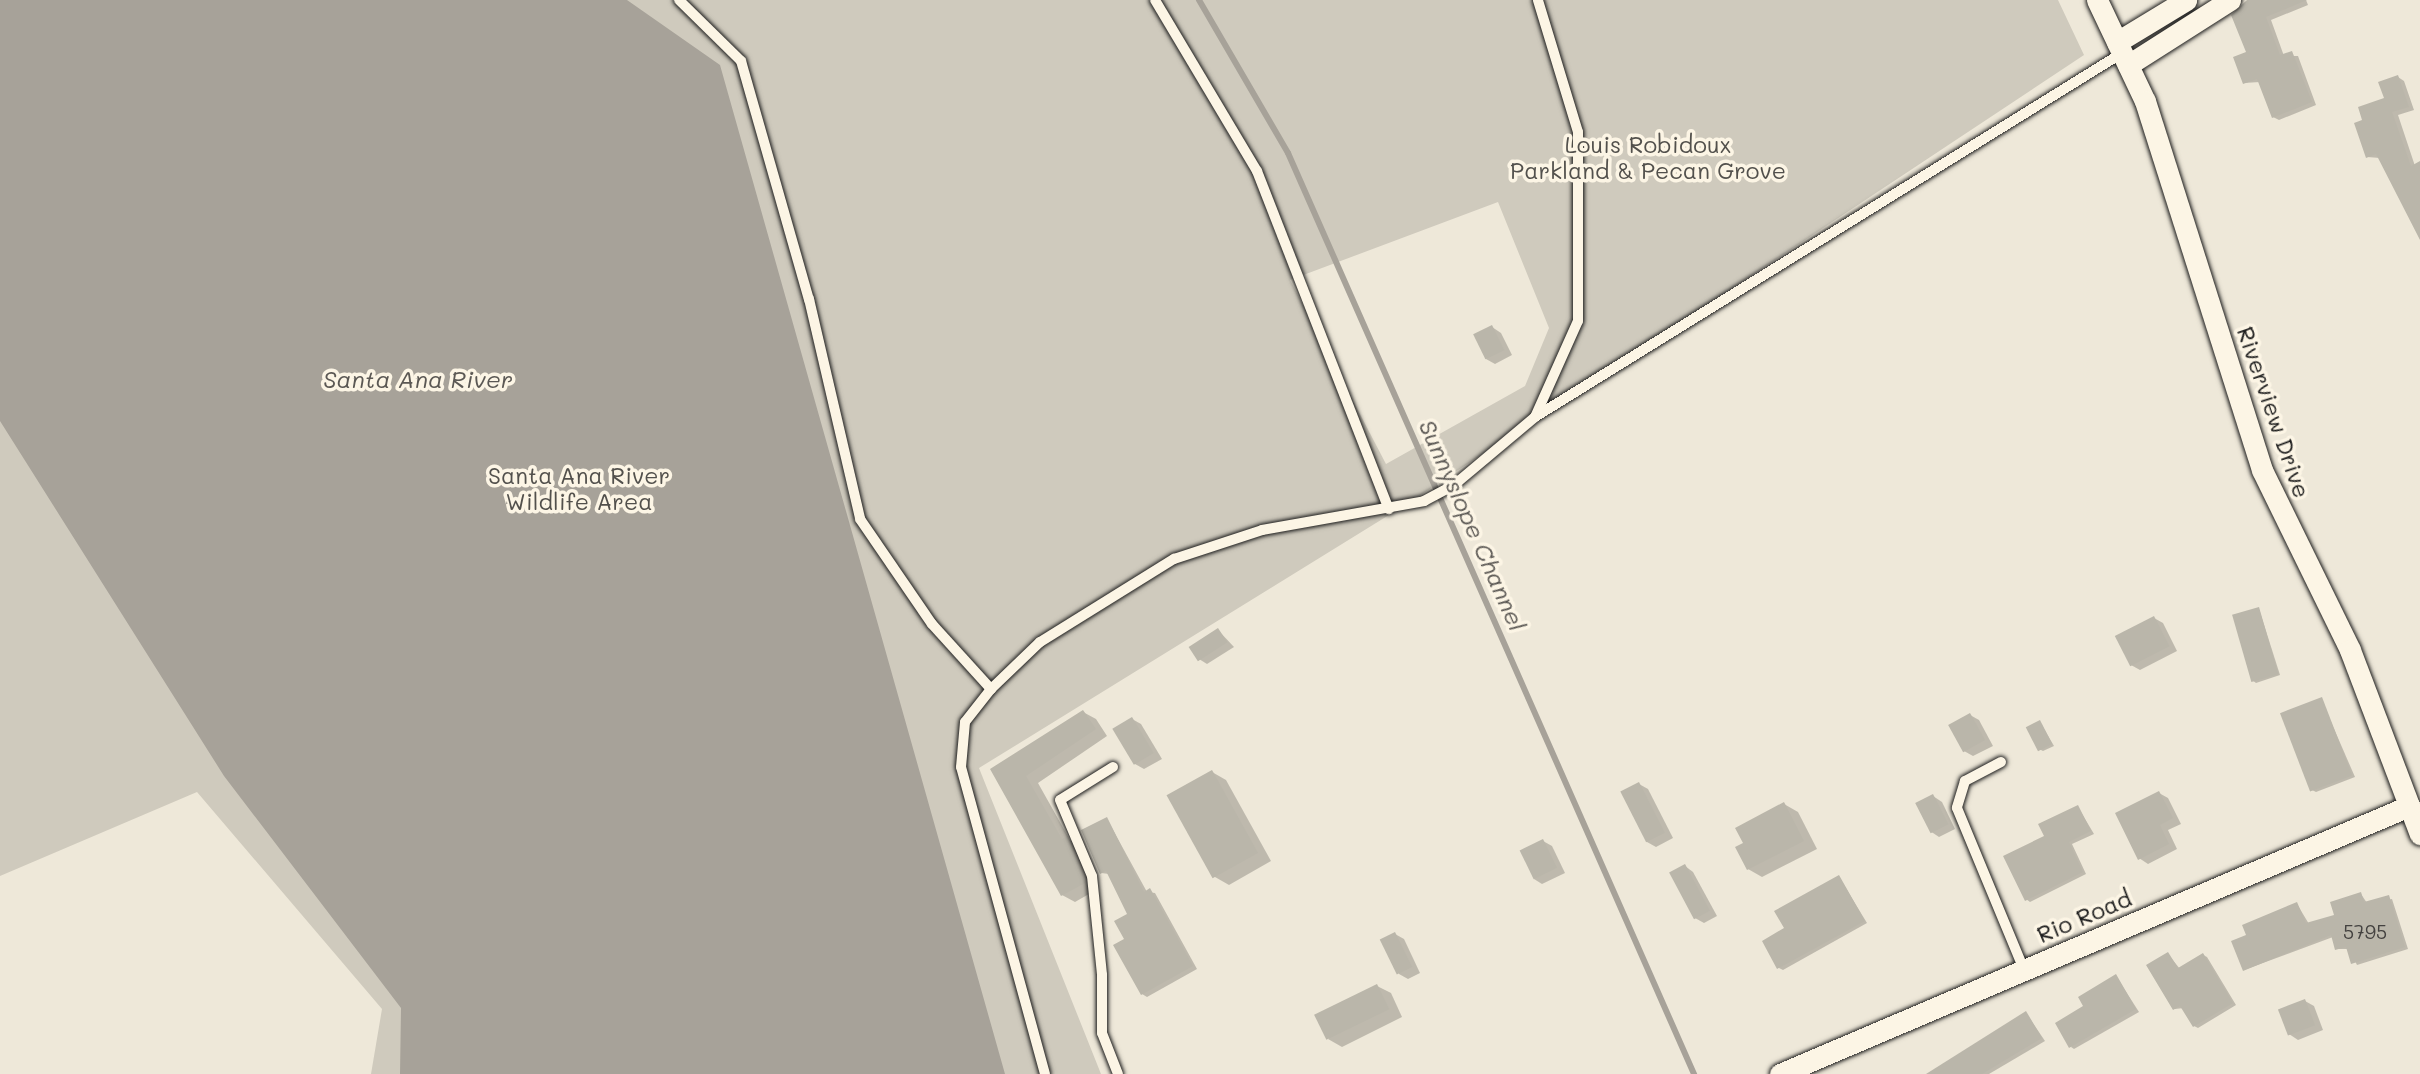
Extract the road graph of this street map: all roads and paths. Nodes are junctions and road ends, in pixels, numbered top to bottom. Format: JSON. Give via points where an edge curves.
{"nodes":[{"id":1,"x":679,"y":0,"type":"edge"},
{"id":2,"x":1155,"y":0,"type":"edge"},
{"id":3,"x":1538,"y":0,"type":"edge"},
{"id":4,"x":2097,"y":0,"type":"edge"},
{"id":5,"x":2186,"y":0,"type":"edge"},
{"id":6,"x":2230,"y":0,"type":"edge"},
{"id":7,"x":2122,"y":53,"type":"junction"},
{"id":8,"x":1535,"y":417,"type":"junction"},
{"id":9,"x":1389,"y":509,"type":"junction"},
{"id":10,"x":991,"y":689,"type":"junction"},
{"id":11,"x":2001,"y":762,"type":"dead end"},
{"id":12,"x":1113,"y":767,"type":"dead end"},
{"id":13,"x":2409,"y":806,"type":"junction"},
{"id":14,"x":2420,"y":834,"type":"edge"},
{"id":15,"x":2024,"y":970,"type":"junction"},
{"id":16,"x":1045,"y":1074,"type":"edge"},
{"id":17,"x":1118,"y":1074,"type":"edge"},
{"id":18,"x":1780,"y":1074,"type":"edge"}],
"edges":[{"from":1,"to":10,"type":"lane","via":[[741,61],[808,299],[860,519],[932,624]]},
{"from":2,"to":9,"type":"lane","via":[[1257,171]]},
{"from":3,"to":8,"type":"lane","via":[[1578,132],[1578,321]]},
{"from":4,"to":7,"type":"street","name":"Riverview Drive"},
{"from":5,"to":7,"type":"street"},
{"from":6,"to":7,"type":"street"},
{"from":7,"to":8,"type":"lane"},
{"from":7,"to":13,"type":"street","name":"Riverview Drive","via":[[2145,101],[2262,470],[2350,650]]},
{"from":8,"to":9,"type":"lane","via":[[1454,485],[1424,502]]},
{"from":9,"to":10,"type":"lane","via":[[1262,530],[1174,559],[1040,642]]},
{"from":10,"to":16,"type":"lane","via":[[965,722],[961,767]]},
{"from":11,"to":15,"type":"lane","via":[[1965,781],[1957,808]]},
{"from":12,"to":17,"type":"lane","via":[[1059,800],[1092,876],[1102,975],[1102,1033]]},
{"from":13,"to":14,"type":"street","name":"Riverview Drive"},
{"from":13,"to":15,"type":"street","name":"Rio Road"},
{"from":15,"to":18,"type":"street","name":"Rio Road"}]}
